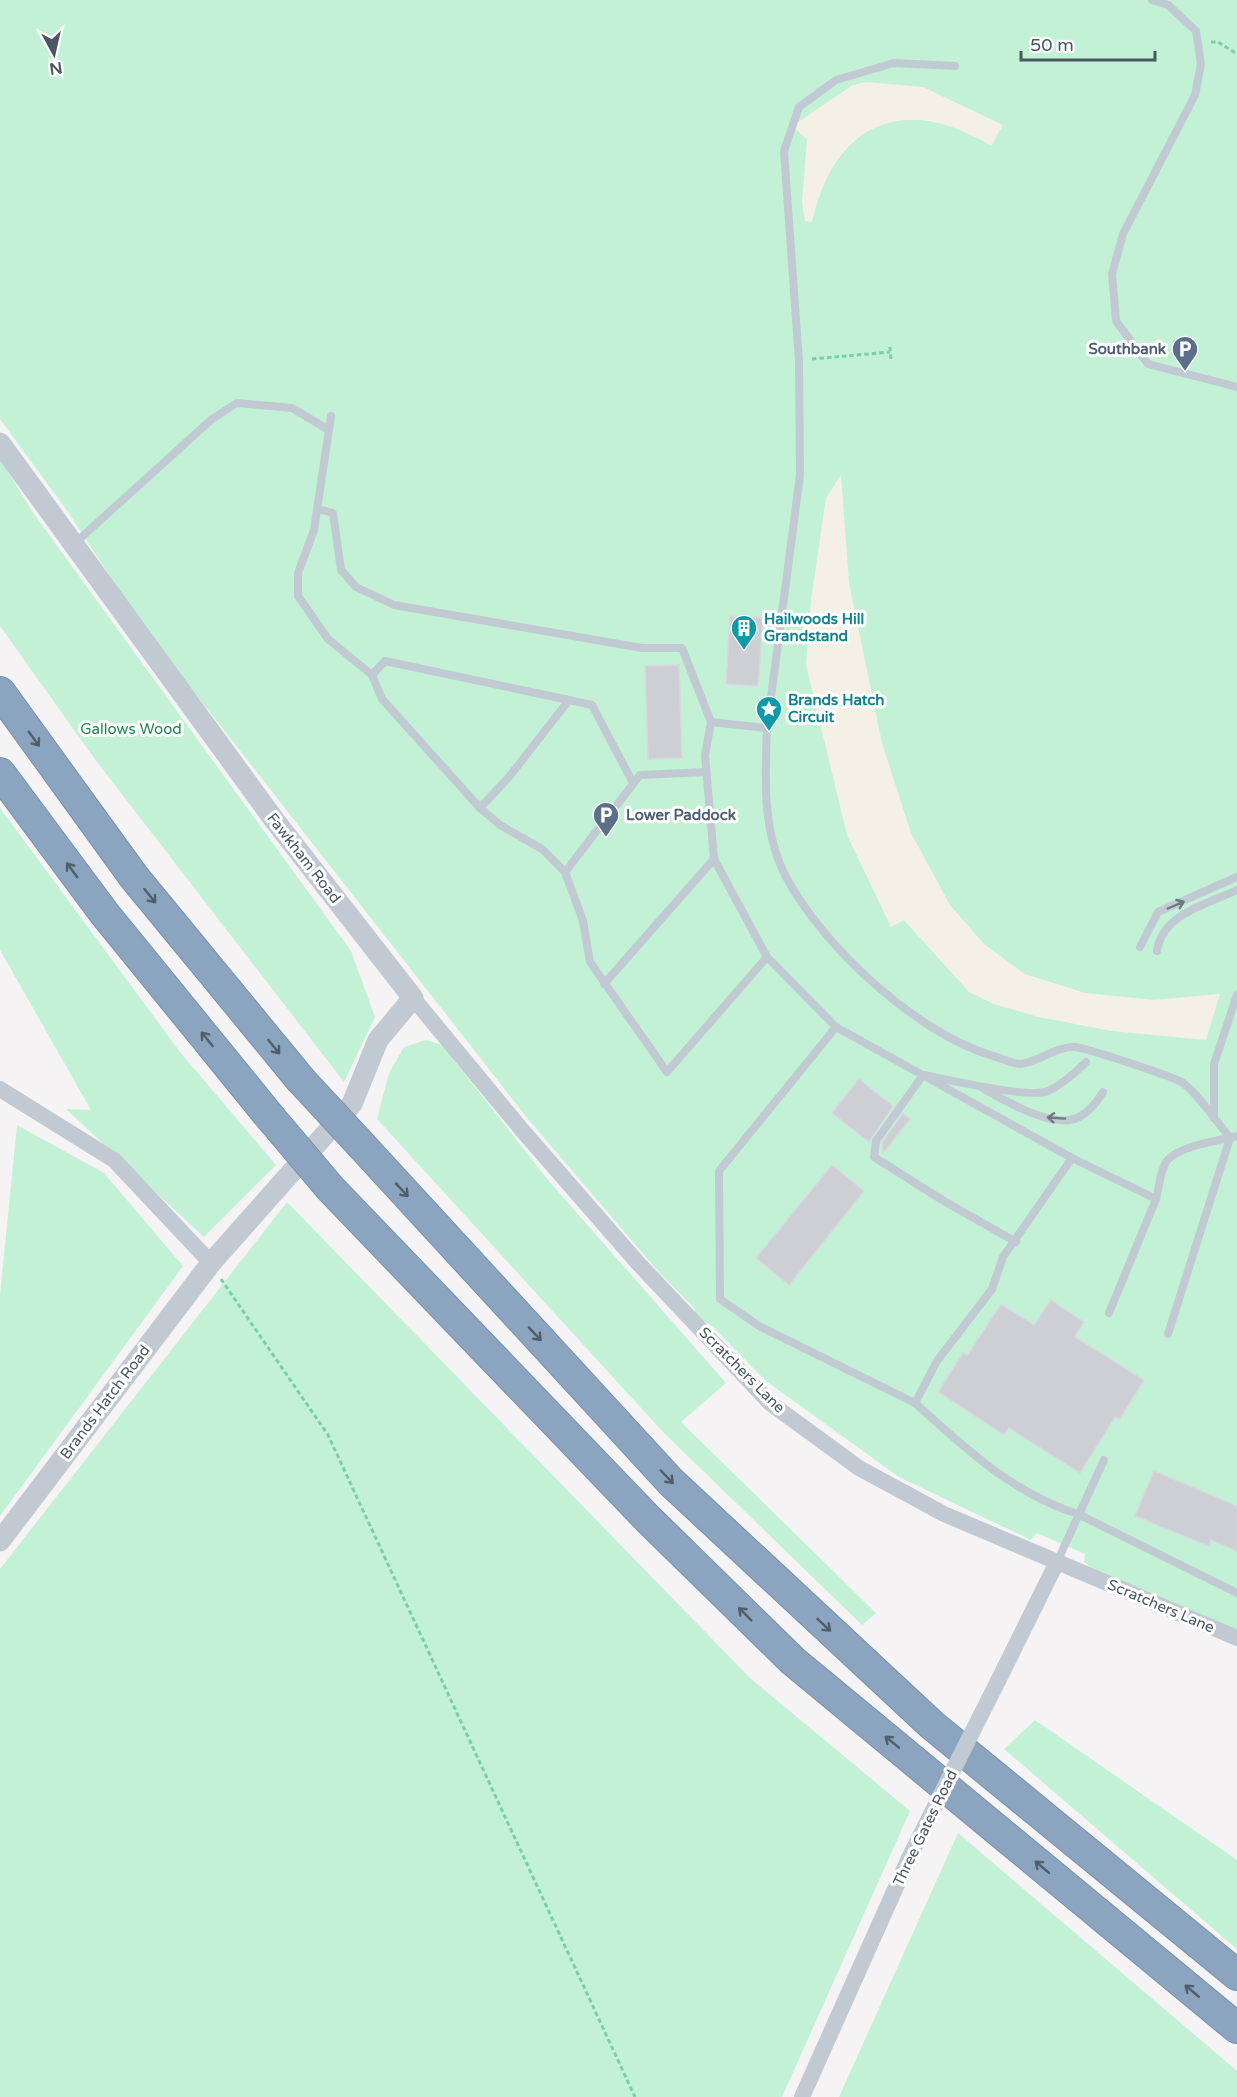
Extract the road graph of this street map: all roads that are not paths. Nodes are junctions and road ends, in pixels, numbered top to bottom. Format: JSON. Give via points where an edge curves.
{"nodes":[{"id":1,"x":1152,"y":0,"type":"edge"},
{"id":2,"x":955,"y":66,"type":"dead end"},
{"id":3,"x":1237,"y":387,"type":"edge"},
{"id":4,"x":332,"y":416,"type":"dead end"},
{"id":5,"x":329,"y":430,"type":"junction"},
{"id":6,"x":0,"y":443,"type":"edge"},
{"id":7,"x":318,"y":509,"type":"junction"},
{"id":8,"x":72,"y":544,"type":"junction"},
{"id":9,"x":372,"y":675,"type":"junction"},
{"id":10,"x":0,"y":692,"type":"edge"},
{"id":11,"x":569,"y":700,"type":"junction"},
{"id":12,"x":711,"y":722,"type":"junction"},
{"id":13,"x":767,"y":728,"type":"junction"},
{"id":14,"x":706,"y":772,"type":"junction"},
{"id":15,"x":0,"y":773,"type":"edge"},
{"id":16,"x":633,"y":783,"type":"junction"},
{"id":17,"x":480,"y":808,"type":"junction"},
{"id":18,"x":714,"y":860,"type":"junction"},
{"id":19,"x":565,"y":872,"type":"junction"},
{"id":20,"x":1237,"y":877,"type":"edge"},
{"id":21,"x":1237,"y":890,"type":"edge"},
{"id":22,"x":1140,"y":947,"type":"dead end"},
{"id":23,"x":1157,"y":951,"type":"dead end"},
{"id":24,"x":767,"y":957,"type":"junction"},
{"id":25,"x":604,"y":984,"type":"junction"},
{"id":26,"x":1237,"y":995,"type":"edge"},
{"id":27,"x":413,"y":998,"type":"junction"},
{"id":28,"x":836,"y":1027,"type":"junction"},
{"id":29,"x":1086,"y":1062,"type":"dead end"},
{"id":30,"x":922,"y":1075,"type":"junction"},
{"id":31,"x":975,"y":1084,"type":"junction"},
{"id":32,"x":0,"y":1089,"type":"edge"},
{"id":33,"x":1103,"y":1092,"type":"dead end"},
{"id":34,"x":1214,"y":1118,"type":"junction"},
{"id":35,"x":1234,"y":1137,"type":"edge"},
{"id":36,"x":1072,"y":1158,"type":"junction"},
{"id":37,"x":1156,"y":1199,"type":"junction"},
{"id":38,"x":1016,"y":1242,"type":"junction"},
{"id":39,"x":211,"y":1263,"type":"junction"},
{"id":40,"x":1108,"y":1314,"type":"dead end"},
{"id":41,"x":1168,"y":1334,"type":"dead end"},
{"id":42,"x":915,"y":1403,"type":"junction"},
{"id":43,"x":1104,"y":1460,"type":"dead end"},
{"id":44,"x":1078,"y":1514,"type":"junction"},
{"id":45,"x":0,"y":1541,"type":"edge"},
{"id":46,"x":1057,"y":1562,"type":"junction"},
{"id":47,"x":1237,"y":1593,"type":"edge"},
{"id":48,"x":1237,"y":1638,"type":"edge"},
{"id":49,"x":1237,"y":1975,"type":"edge"},
{"id":50,"x":1237,"y":2028,"type":"edge"},
{"id":51,"x":802,"y":2097,"type":"edge"}],
"edges":[{"from":1,"to":3,"type":"lane","via":[[1168,5],[1196,32],[1201,64],[1195,95],[1123,234],[1112,274],[1116,321],[1148,364]]},
{"from":2,"to":13,"type":"lane","via":[[894,63],[836,80],[799,107],[784,152],[799,361],[800,474]]},
{"from":4,"to":5,"type":"lane"},
{"from":5,"to":7,"type":"lane"},
{"from":5,"to":8,"type":"lane","via":[[292,408],[237,403],[212,418]]},
{"from":6,"to":8,"type":"street","name":"Fawkham Road"},
{"from":7,"to":9,"type":"lane","via":[[298,573],[298,596],[328,639]]},
{"from":7,"to":12,"type":"lane","via":[[333,513],[341,570],[356,587],[394,605],[642,648],[682,648]]},
{"from":8,"to":27,"type":"street","name":"Fawkham Road","via":[[275,821]]},
{"from":9,"to":11,"type":"lane","via":[[384,660]]},
{"from":9,"to":17,"type":"lane","via":[[382,699]]},
{"from":10,"to":49,"type":"highway","one_way":true,"bridge":true,"via":[[134,876],[300,1079],[671,1482],[932,1725]]},
{"from":11,"to":16,"type":"lane","via":[[592,705]]},
{"from":11,"to":17,"type":"lane"},
{"from":12,"to":13,"type":"lane"},
{"from":12,"to":14,"type":"lane"},
{"from":13,"to":34,"type":"lane","via":[[765,784],[770,831],[785,875],[825,933],[868,978],[933,1030],[980,1052],[1020,1064],[1075,1047],[1182,1083]]},
{"from":14,"to":16,"type":"lane","via":[[640,775]]},
{"from":14,"to":18,"type":"lane"},
{"from":50,"to":15,"type":"highway","one_way":true,"bridge":true,"via":[[793,1661],[648,1519],[330,1188],[104,913]]},
{"from":16,"to":19,"type":"lane"},
{"from":17,"to":19,"type":"lane","via":[[500,825],[542,849]]},
{"from":18,"to":24,"type":"lane"},
{"from":18,"to":25,"type":"lane"},
{"from":19,"to":25,"type":"lane","via":[[583,921],[590,962]]},
{"from":22,"to":20,"type":"lane","one_way":true,"via":[[1158,912]]},
{"from":21,"to":23,"type":"lane","via":[[1175,920],[1164,930]]},
{"from":24,"to":25,"type":"lane","via":[[667,1072]]},
{"from":24,"to":28,"type":"lane"},
{"from":26,"to":34,"type":"lane","via":[[1214,1064]]},
{"from":27,"to":39,"type":"street","via":[[378,1040],[352,1104]]},
{"from":27,"to":46,"type":"street","name":"Scratchers Lane","via":[[637,1262],[770,1403],[859,1468],[944,1514]]},
{"from":28,"to":30,"type":"lane"},
{"from":28,"to":42,"type":"lane","via":[[719,1171],[720,1299],[759,1326]]},
{"from":29,"to":31,"type":"lane","via":[[1070,1078],[1046,1092]]},
{"from":30,"to":31,"type":"lane"},
{"from":30,"to":36,"type":"lane"},
{"from":30,"to":38,"type":"lane","via":[[876,1141],[873,1157]]},
{"from":33,"to":31,"type":"lane","one_way":true,"via":[[1079,1118],[1053,1120],[1018,1108]]},
{"from":32,"to":39,"type":"street","via":[[114,1160]]},
{"from":34,"to":35,"type":"lane"},
{"from":35,"to":37,"type":"lane","via":[[1171,1157]]},
{"from":35,"to":41,"type":"lane"},
{"from":36,"to":37,"type":"lane"},
{"from":36,"to":38,"type":"lane"},
{"from":37,"to":40,"type":"lane"},
{"from":38,"to":42,"type":"lane","via":[[1004,1257],[992,1289],[937,1361]]},
{"from":39,"to":45,"type":"street","name":"Brands Hatch Road"},
{"from":42,"to":44,"type":"lane","via":[[986,1467],[1051,1506]]},
{"from":43,"to":44,"type":"lane"},
{"from":44,"to":46,"type":"lane"},
{"from":44,"to":47,"type":"lane"},
{"from":46,"to":48,"type":"street","name":"Scratchers Lane"},
{"from":46,"to":51,"type":"street","name":"Three Gates Road","bridge":true,"via":[[909,1858]]}]}
